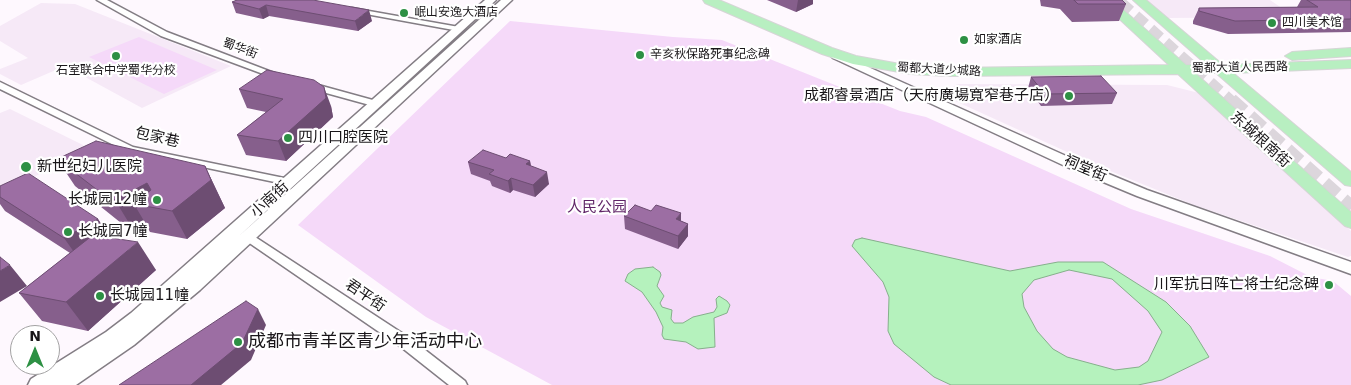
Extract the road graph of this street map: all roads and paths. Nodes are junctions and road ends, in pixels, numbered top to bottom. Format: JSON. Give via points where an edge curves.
{"nodes":[{"id":1,"x":101,"y":0,"type":"edge"},
{"id":2,"x":491,"y":0,"type":"edge"},
{"id":3,"x":507,"y":0,"type":"edge"},
{"id":4,"x":709,"y":0,"type":"edge"},
{"id":5,"x":728,"y":0,"type":"edge"},
{"id":6,"x":1105,"y":0,"type":"edge"},
{"id":7,"x":1127,"y":1,"type":"edge"},
{"id":8,"x":348,"y":9,"type":"edge"},
{"id":9,"x":459,"y":28,"type":"junction"},
{"id":10,"x":827,"y":51,"type":"junction"},
{"id":11,"x":1351,"y":52,"type":"edge"},
{"id":12,"x":1284,"y":56,"type":"junction"},
{"id":13,"x":1351,"y":56,"type":"edge"},
{"id":14,"x":1170,"y":57,"type":"junction"},
{"id":15,"x":1205,"y":57,"type":"junction"},
{"id":16,"x":1351,"y":66,"type":"edge"},
{"id":17,"x":1181,"y":69,"type":"junction"},
{"id":18,"x":1220,"y":69,"type":"junction"},
{"id":19,"x":284,"y":78,"type":"edge"},
{"id":20,"x":303,"y":83,"type":"edge"},
{"id":21,"x":0,"y":85,"type":"edge"},
{"id":22,"x":377,"y":104,"type":"junction"},
{"id":23,"x":1351,"y":181,"type":"edge"},
{"id":24,"x":289,"y":182,"type":"junction"},
{"id":25,"x":1351,"y":222,"type":"edge"},
{"id":26,"x":249,"y":237,"type":"junction"},
{"id":27,"x":1351,"y":268,"type":"edge"},
{"id":28,"x":38,"y":385,"type":"edge"},
{"id":29,"x":60,"y":385,"type":"edge"},
{"id":30,"x":460,"y":385,"type":"edge"}],
"edges":[{"from":1,"to":19,"type":"street","name":"蜀华街","via":[[164,34]]},
{"from":2,"to":9,"type":"main road","name":"小南街"},
{"from":3,"to":26,"type":"main road","name":"小南街"},
{"from":4,"to":10,"type":"main road","name":"蜀都大道少城路"},
{"from":5,"to":14,"type":"main road","name":"蜀都大道少城路","via":[[792,28],[852,48],[919,60],[962,62]]},
{"from":6,"to":14,"type":"main road","name":"东城根南街"},
{"from":7,"to":15,"type":"main road","name":"东城根南街"},
{"from":8,"to":9,"type":"street"},
{"from":9,"to":22,"type":"main road","name":"小南街"},
{"from":10,"to":17,"type":"main road","name":"蜀都大道少城路","via":[[853,60],[911,70],[949,72]]},
{"from":10,"to":27,"type":"main road","name":"祠堂街","via":[[1142,193]]},
{"from":11,"to":12,"type":"main road","name":"蜀都大道人民西路"},
{"from":12,"to":13,"type":"main road","name":"蜀都大道人民西路"},
{"from":12,"to":15,"type":"main road","name":"蜀都大道人民西路"},
{"from":14,"to":15,"type":"main road","name":"蜀都大道人民西路"},
{"from":14,"to":17,"type":"main road","name":"东城根南街"},
{"from":15,"to":18,"type":"main road","name":"东城根南街"},
{"from":16,"to":18,"type":"main road","name":"蜀都大道人民西路"},
{"from":17,"to":18,"type":"main road","name":"蜀都大道人民西路"},
{"from":17,"to":25,"type":"main road","name":"东城根南街"},
{"from":18,"to":23,"type":"main road","name":"东城根南街"},
{"from":20,"to":22,"type":"street"},
{"from":21,"to":24,"type":"street","name":"包家巷","via":[[130,149]]},
{"from":22,"to":24,"type":"main road","name":"小南街"},
{"from":24,"to":28,"type":"main road","name":"小南街","via":[[137,318]]},
{"from":26,"to":29,"type":"main road","name":"小南街","via":[[157,317]]},
{"from":26,"to":30,"type":"street","name":"君平街","via":[[406,343]]}]}
